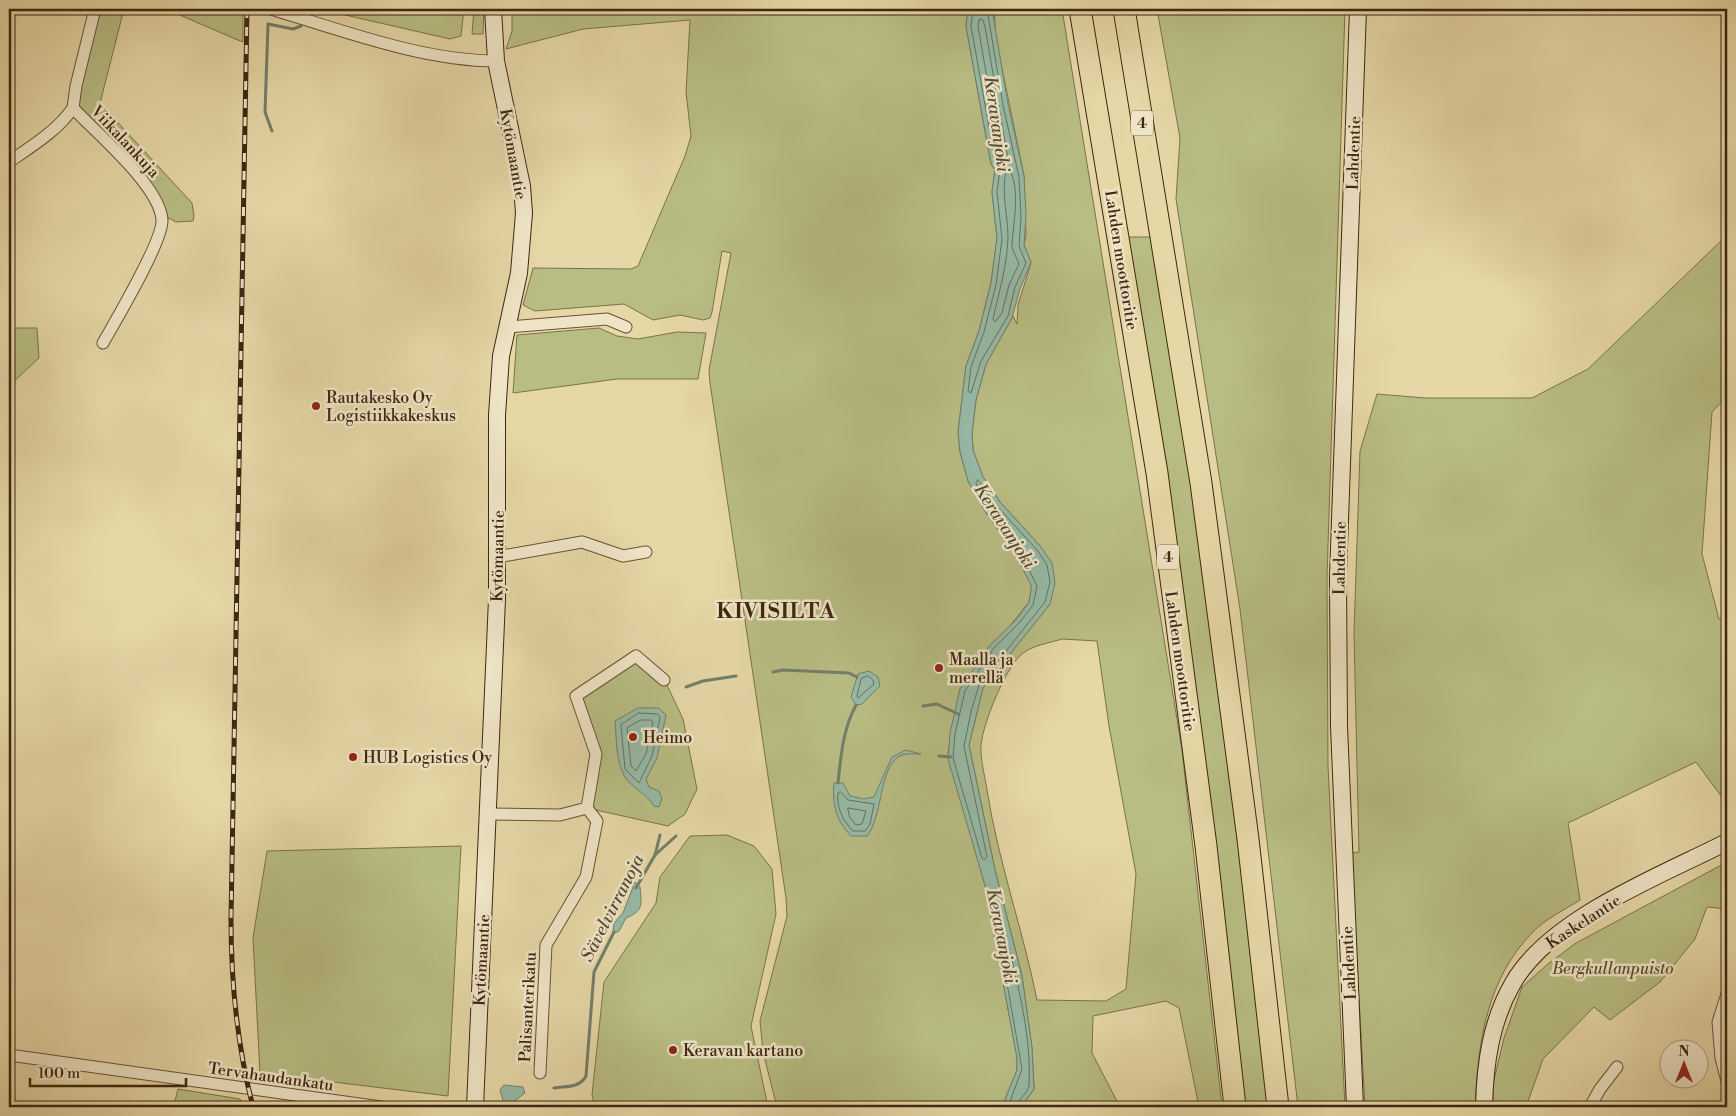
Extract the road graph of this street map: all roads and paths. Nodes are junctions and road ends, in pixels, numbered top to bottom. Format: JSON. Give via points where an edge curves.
{"nodes":[{"id":1,"x":96,"y":9,"type":"edge"},
{"id":2,"x":271,"y":9,"type":"edge"},
{"id":3,"x":493,"y":9,"type":"edge"},
{"id":4,"x":1080,"y":9,"type":"edge"},
{"id":5,"x":1124,"y":9,"type":"edge"},
{"id":6,"x":1358,"y":9,"type":"edge"},
{"id":7,"x":496,"y":60,"type":"junction"},
{"id":8,"x":73,"y":108,"type":"junction"},
{"id":9,"x":9,"y":162,"type":"edge"},
{"id":10,"x":507,"y":328,"type":"junction"},
{"id":11,"x":626,"y":328,"type":"dead end"},
{"id":12,"x":103,"y":343,"type":"dead end"},
{"id":13,"x":646,"y":552,"type":"dead end"},
{"id":14,"x":498,"y":557,"type":"junction"},
{"id":15,"x":664,"y":680,"type":"dead end"},
{"id":16,"x":587,"y":808,"type":"junction"},
{"id":17,"x":487,"y":814,"type":"junction"},
{"id":18,"x":1727,"y":842,"type":"edge"},
{"id":19,"x":1727,"y":994,"type":"edge"},
{"id":20,"x":9,"y":1055,"type":"edge"},
{"id":21,"x":1617,"y":1067,"type":"dead end"},
{"id":22,"x":540,"y":1073,"type":"dead end"},
{"id":23,"x":1727,"y":1081,"type":"edge"},
{"id":24,"x":381,"y":1107,"type":"edge"},
{"id":25,"x":475,"y":1107,"type":"edge"},
{"id":26,"x":1235,"y":1107,"type":"edge"},
{"id":27,"x":1278,"y":1107,"type":"edge"},
{"id":28,"x":1355,"y":1107,"type":"edge"},
{"id":29,"x":1484,"y":1107,"type":"edge"},
{"id":30,"x":1590,"y":1107,"type":"edge"}],
"edges":[{"from":1,"to":8,"type":"street","name":"Viikalankuja"},
{"from":2,"to":7,"type":"street","via":[[458,60]]},
{"from":3,"to":7,"type":"street","name":"Kytömaantie"},
{"from":4,"to":26,"type":"highway","name":"Lahden moottoritie","number":"4","via":[[1157,473],[1206,846]]},
{"from":5,"to":27,"type":"highway","number":"4","via":[[1201,483],[1248,839]]},
{"from":6,"to":28,"type":"street","name":"Lahdentie","via":[[1338,577],[1339,734]]},
{"from":7,"to":10,"type":"street","name":"Kytömaantie","via":[[522,186],[524,213],[519,273]]},
{"from":8,"to":9,"type":"street","via":[[41,140]]},
{"from":8,"to":12,"type":"street","name":"Viikalankuja","via":[[148,187],[162,219],[151,253]]},
{"from":10,"to":11,"type":"street","via":[[607,318]]},
{"from":10,"to":14,"type":"street","name":"Kytömaantie","via":[[501,356],[497,415]]},
{"from":13,"to":14,"type":"street","via":[[623,556],[582,542]]},
{"from":14,"to":17,"type":"street","name":"Kytömaantie"},
{"from":15,"to":16,"type":"street","via":[[636,656],[576,696],[596,754]]},
{"from":16,"to":17,"type":"street","via":[[560,815]]},
{"from":16,"to":22,"type":"street","name":"Palisanterikatu","via":[[597,821],[586,878],[546,945]]},
{"from":17,"to":25,"type":"street","name":"Kytömaantie"},
{"from":18,"to":29,"type":"street","name":"Kaskelantie","via":[[1634,888],[1583,918],[1552,938],[1530,960],[1499,1012],[1485,1072]]},
{"from":19,"to":23,"type":"street","via":[[1718,1022]]},
{"from":20,"to":24,"type":"street","name":"Tervahaudankatu"},
{"from":21,"to":30,"type":"street"}]}
